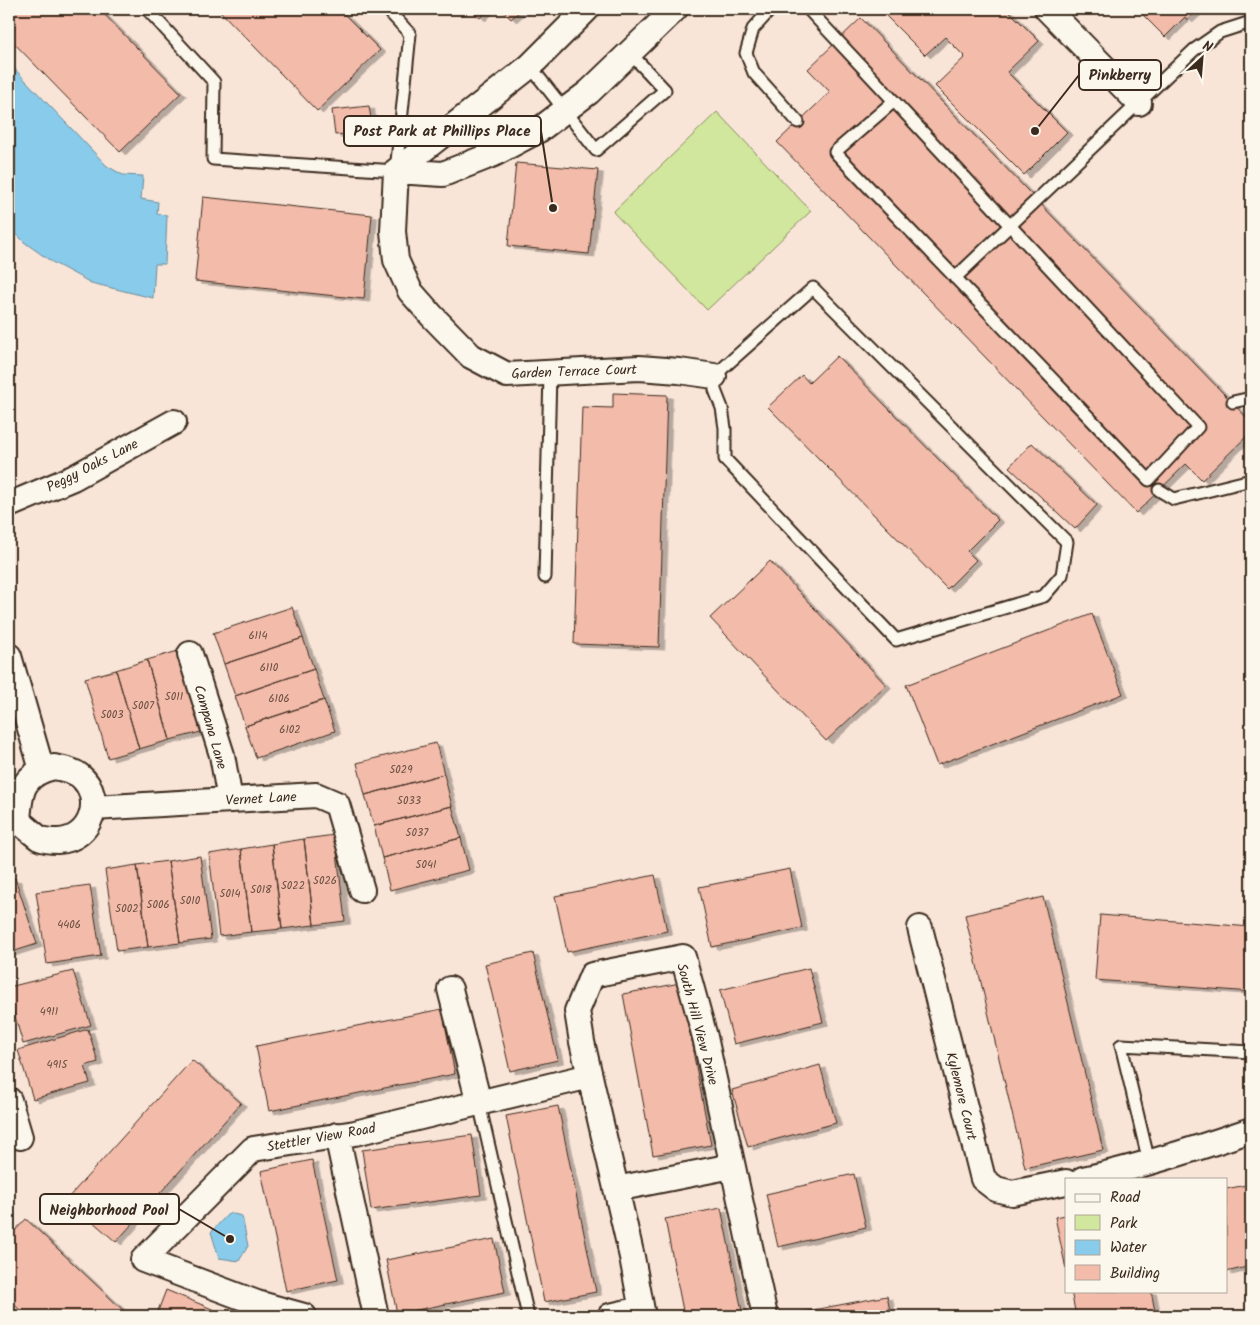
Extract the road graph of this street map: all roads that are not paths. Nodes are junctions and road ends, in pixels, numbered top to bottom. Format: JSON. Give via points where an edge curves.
{"nodes":[{"id":1,"x":146,"y":9,"type":"edge"},
{"id":2,"x":387,"y":9,"type":"edge"},
{"id":3,"x":588,"y":9,"type":"edge"},
{"id":4,"x":675,"y":9,"type":"edge"},
{"id":5,"x":771,"y":9,"type":"edge"},
{"id":6,"x":808,"y":9,"type":"edge"},
{"id":7,"x":1047,"y":9,"type":"edge"},
{"id":8,"x":1251,"y":22,"type":"edge"},
{"id":9,"x":630,"y":53,"type":"junction"},
{"id":10,"x":530,"y":66,"type":"junction"},
{"id":11,"x":894,"y":101,"type":"junction"},
{"id":12,"x":1138,"y":103,"type":"junction"},
{"id":13,"x":565,"y":111,"type":"junction"},
{"id":14,"x":798,"y":122,"type":"dead end"},
{"id":15,"x":396,"y":171,"type":"junction"},
{"id":16,"x":1009,"y":225,"type":"junction"},
{"id":17,"x":955,"y":278,"type":"junction"},
{"id":18,"x":550,"y":373,"type":"junction"},
{"id":19,"x":714,"y":376,"type":"junction"},
{"id":20,"x":1251,"y":398,"type":"edge"},
{"id":21,"x":1233,"y":402,"type":"dead end"},
{"id":22,"x":174,"y":422,"type":"dead end"},
{"id":23,"x":1251,"y":480,"type":"edge"},
{"id":24,"x":1159,"y":490,"type":"dead end"},
{"id":25,"x":9,"y":504,"type":"edge"},
{"id":26,"x":545,"y":577,"type":"dead end"},
{"id":27,"x":190,"y":654,"type":"dead end"},
{"id":28,"x":9,"y":656,"type":"edge"},
{"id":29,"x":42,"y":770,"type":"junction"},
{"id":30,"x":230,"y":800,"type":"junction"},
{"id":31,"x":93,"y":808,"type":"junction"},
{"id":32,"x":14,"y":822,"type":"edge"},
{"id":33,"x":362,"y":890,"type":"dead end"},
{"id":34,"x":920,"y":928,"type":"dead end"},
{"id":35,"x":450,"y":989,"type":"dead end"},
{"id":36,"x":1251,"y":1052,"type":"edge"},
{"id":37,"x":590,"y":1076,"type":"junction"},
{"id":38,"x":9,"y":1100,"type":"edge"},
{"id":39,"x":479,"y":1103,"type":"junction"},
{"id":40,"x":1251,"y":1130,"type":"edge"},
{"id":41,"x":20,"y":1136,"type":"dead end"},
{"id":42,"x":337,"y":1136,"type":"junction"},
{"id":43,"x":1149,"y":1162,"type":"junction"},
{"id":44,"x":732,"y":1166,"type":"junction"},
{"id":45,"x":1088,"y":1178,"type":"edge"},
{"id":46,"x":1065,"y":1182,"type":"edge"},
{"id":47,"x":616,"y":1189,"type":"junction"},
{"id":48,"x":642,"y":1313,"type":"edge"},
{"id":49,"x":304,"y":1316,"type":"edge"},
{"id":50,"x":376,"y":1316,"type":"edge"},
{"id":51,"x":528,"y":1316,"type":"edge"},
{"id":52,"x":610,"y":1316,"type":"edge"},
{"id":53,"x":765,"y":1316,"type":"edge"}],
"edges":[{"from":1,"to":15,"type":"lane","via":[[214,82],[213,159]]},
{"from":2,"to":15,"type":"lane","via":[[410,34]]},
{"from":3,"to":10,"type":"street"},
{"from":4,"to":9,"type":"street"},
{"from":5,"to":14,"type":"lane","via":[[753,29],[746,53],[754,73]]},
{"from":6,"to":11,"type":"lane"},
{"from":7,"to":12,"type":"street"},
{"from":8,"to":12,"type":"lane","via":[[1220,32],[1194,50]]},
{"from":9,"to":13,"type":"street"},
{"from":9,"to":13,"type":"lane","via":[[664,90],[596,150]]},
{"from":10,"to":13,"type":"lane"},
{"from":10,"to":15,"type":"street"},
{"from":11,"to":16,"type":"lane"},
{"from":11,"to":17,"type":"lane","via":[[835,152]]},
{"from":12,"to":16,"type":"lane"},
{"from":13,"to":15,"type":"street","via":[[539,130],[501,150],[443,174]]},
{"from":15,"to":18,"type":"street","name":"Garden Terrace Court","via":[[393,231],[396,260],[410,291],[471,356],[507,375]]},
{"from":16,"to":17,"type":"lane"},
{"from":16,"to":17,"type":"lane","via":[[1198,427],[1149,480]]},
{"from":18,"to":19,"type":"street","name":"Garden Terrace Court","via":[[639,368]]},
{"from":18,"to":26,"type":"lane"},
{"from":19,"to":19,"type":"lane","via":[[722,408],[726,459],[896,640],[1044,596],[1062,575],[1066,542],[813,288]]},
{"from":20,"to":21,"type":"lane"},
{"from":22,"to":25,"type":"street","name":"Peggy Oaks Lane","via":[[73,478]]},
{"from":23,"to":24,"type":"lane","via":[[1174,499]]},
{"from":27,"to":30,"type":"street","name":"Campana Lane","via":[[222,755]]},
{"from":28,"to":29,"type":"street"},
{"from":29,"to":31,"type":"street","via":[[54,767],[79,775],[88,784]]},
{"from":29,"to":32,"type":"street","via":[[23,787]]},
{"from":30,"to":31,"type":"street","name":"Vernet Lane"},
{"from":30,"to":33,"type":"street","name":"Vernet Lane","via":[[316,795],[337,804]]},
{"from":31,"to":32,"type":"street","via":[[84,830],[64,841],[40,838]]},
{"from":34,"to":46,"type":"street","name":"Kylemore Court","via":[[983,1179],[996,1189],[1012,1193]]},
{"from":35,"to":39,"type":"street"},
{"from":36,"to":43,"type":"lane","via":[[1121,1045]]},
{"from":37,"to":39,"type":"street","name":"Stettler View Road"},
{"from":37,"to":44,"type":"street","name":"South Hill View Drive","via":[[577,1010],[592,975],[683,957],[705,1038]]},
{"from":37,"to":47,"type":"street","name":"South Hill View Drive"},
{"from":38,"to":41,"type":"street"},
{"from":39,"to":42,"type":"street","name":"Stettler View Road"},
{"from":39,"to":51,"type":"lane"},
{"from":40,"to":43,"type":"street"},
{"from":42,"to":49,"type":"street","name":"Stettler View Road","via":[[253,1149],[143,1260],[257,1303]]},
{"from":42,"to":50,"type":"street"},
{"from":43,"to":45,"type":"street"},
{"from":44,"to":47,"type":"street"},
{"from":44,"to":53,"type":"street","name":"South Hill View Drive"},
{"from":47,"to":48,"type":"street","name":"South Hill View Drive"},
{"from":48,"to":52,"type":"street"}]}
